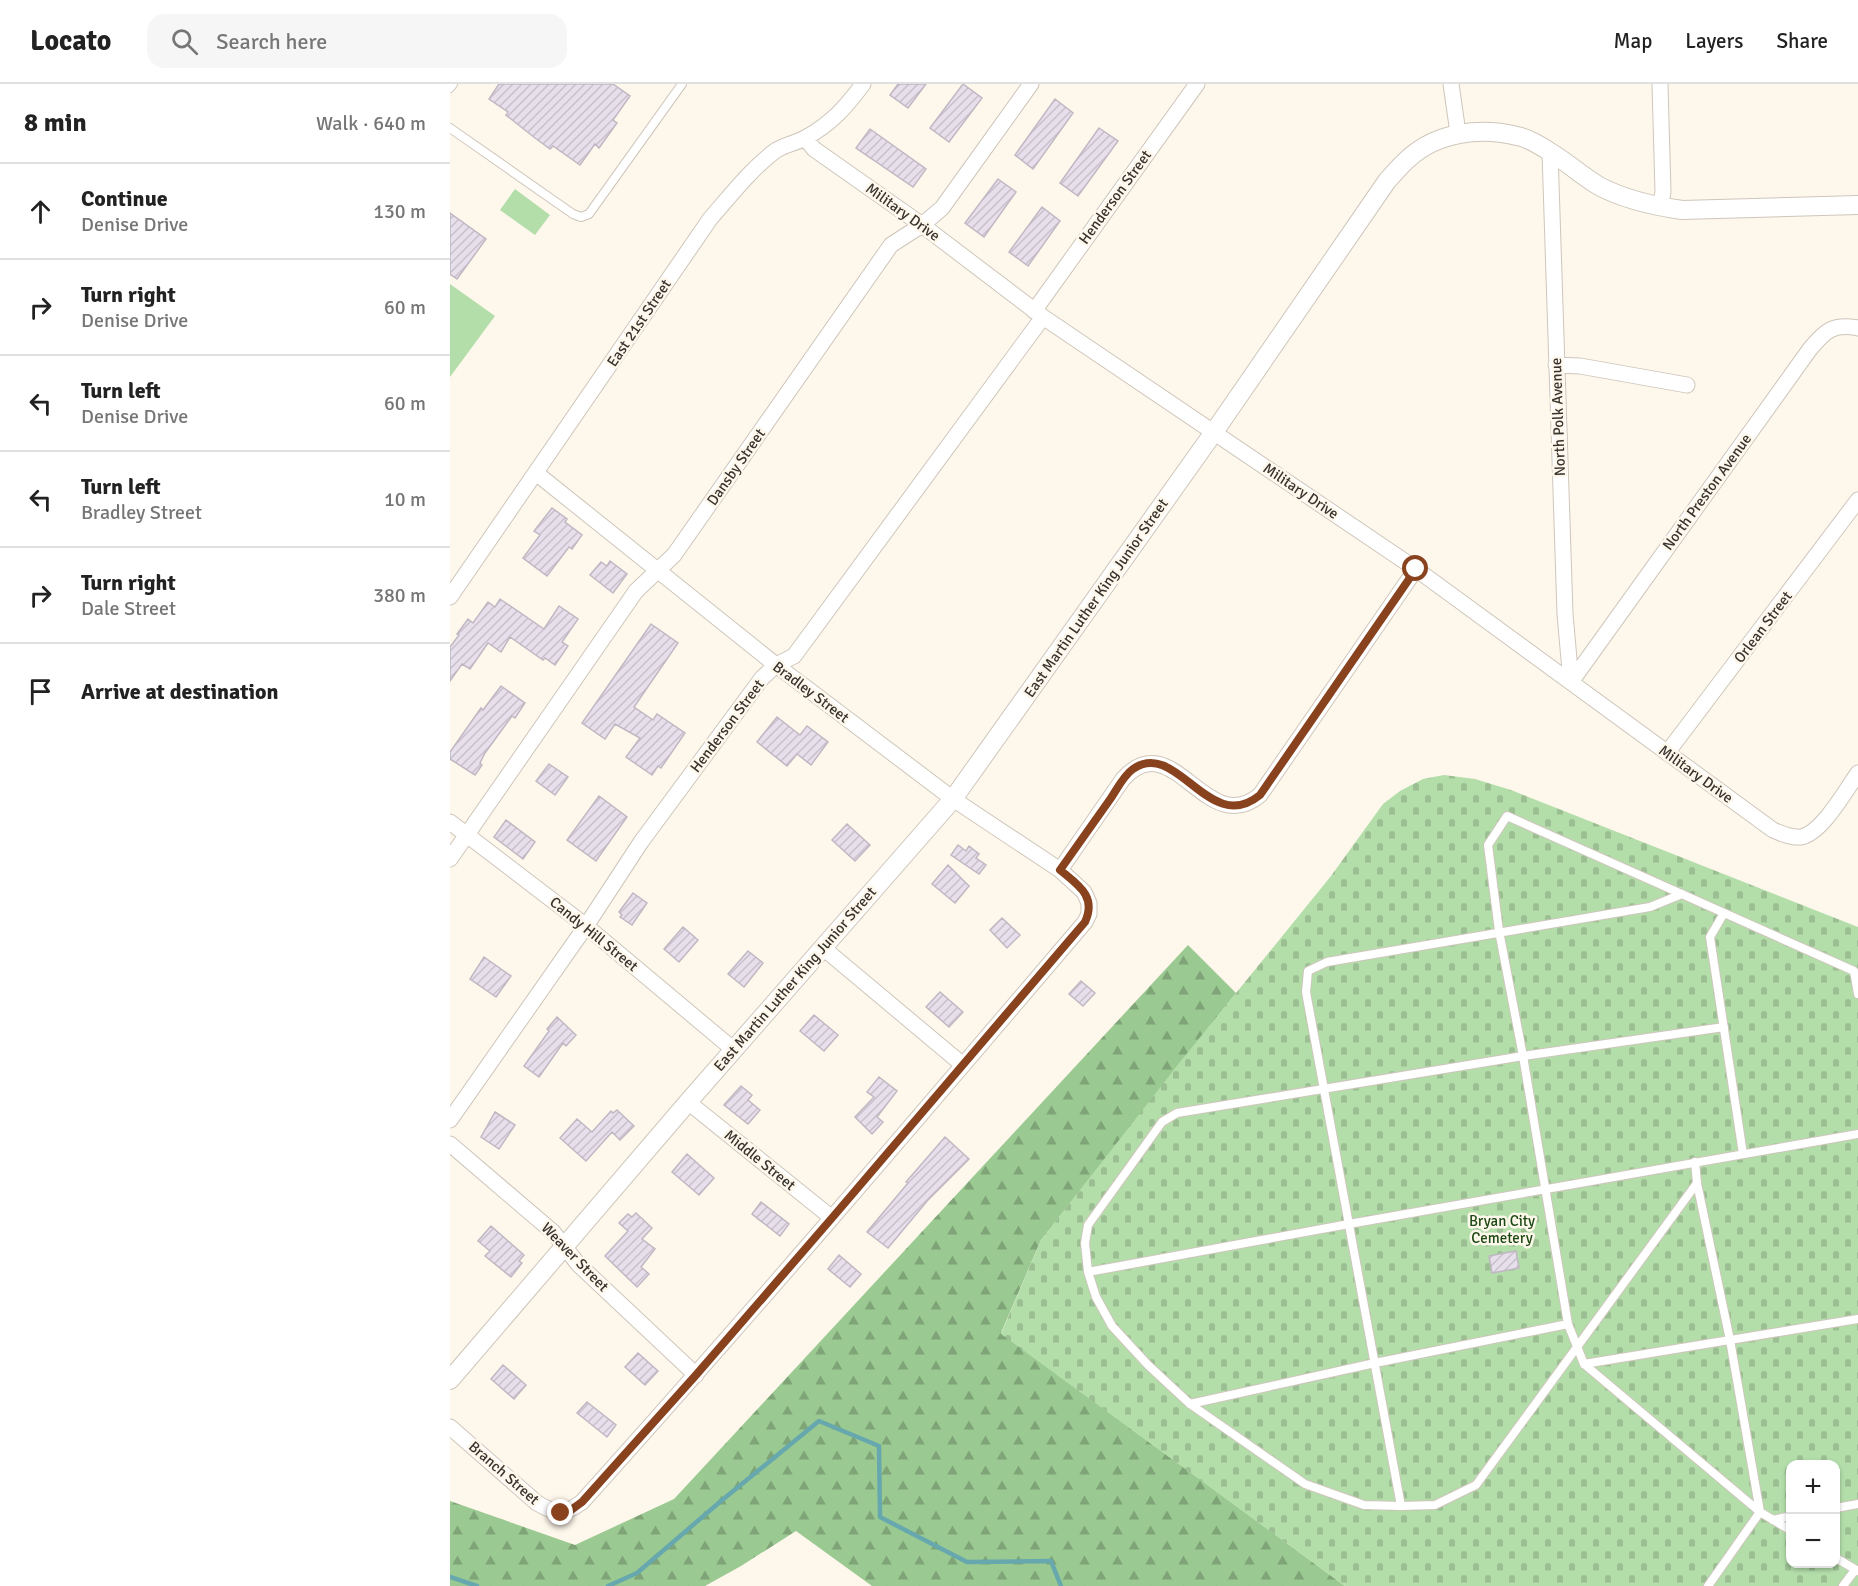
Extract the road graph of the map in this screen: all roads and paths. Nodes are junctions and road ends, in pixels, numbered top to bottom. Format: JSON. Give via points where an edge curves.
{"nodes":[{"id":1,"x":453,"y":84,"type":"edge"},
{"id":2,"x":682,"y":84,"type":"edge"},
{"id":3,"x":863,"y":84,"type":"edge"},
{"id":4,"x":1031,"y":84,"type":"edge"},
{"id":5,"x":1197,"y":84,"type":"edge"},
{"id":6,"x":1451,"y":84,"type":"edge"},
{"id":7,"x":1660,"y":84,"type":"edge"},
{"id":8,"x":450,"y":88,"type":"edge"},
{"id":9,"x":450,"y":128,"type":"edge"},
{"id":10,"x":1458,"y":134,"type":"junction"},
{"id":11,"x":805,"y":138,"type":"junction"},
{"id":12,"x":1550,"y":152,"type":"junction"},
{"id":13,"x":1858,"y":205,"type":"edge"},
{"id":14,"x":1660,"y":207,"type":"junction"},
{"id":15,"x":922,"y":225,"type":"junction"},
{"id":16,"x":1039,"y":314,"type":"junction"},
{"id":17,"x":1858,"y":328,"type":"edge"},
{"id":18,"x":1556,"y":365,"type":"junction"},
{"id":19,"x":1687,"y":385,"type":"dead end"},
{"id":20,"x":1214,"y":432,"type":"junction"},
{"id":21,"x":536,"y":474,"type":"junction"},
{"id":22,"x":1858,"y":500,"type":"edge"},
{"id":23,"x":1416,"y":569,"type":"junction"},
{"id":24,"x":659,"y":571,"type":"junction"},
{"id":25,"x":450,"y":597,"type":"edge"},
{"id":26,"x":776,"y":665,"type":"junction"},
{"id":27,"x":1571,"y":682,"type":"junction"},
{"id":28,"x":1667,"y":753,"type":"junction"},
{"id":29,"x":1858,"y":773,"type":"edge"},
{"id":30,"x":953,"y":799,"type":"junction"},
{"id":31,"x":450,"y":822,"type":"edge"},
{"id":32,"x":467,"y":835,"type":"junction"},
{"id":33,"x":450,"y":859,"type":"edge"},
{"id":34,"x":1060,"y":870,"type":"junction"},
{"id":35,"x":1682,"y":894,"type":"junction"},
{"id":36,"x":1724,"y":913,"type":"junction"},
{"id":37,"x":586,"y":926,"type":"junction"},
{"id":38,"x":1499,"y":932,"type":"junction"},
{"id":39,"x":822,"y":947,"type":"junction"},
{"id":40,"x":1858,"y":994,"type":"edge"},
{"id":41,"x":1724,"y":1027,"type":"junction"},
{"id":42,"x":734,"y":1050,"type":"junction"},
{"id":43,"x":1523,"y":1056,"type":"junction"},
{"id":44,"x":963,"y":1065,"type":"junction"},
{"id":45,"x":1324,"y":1089,"type":"junction"},
{"id":46,"x":688,"y":1102,"type":"junction"},
{"id":47,"x":450,"y":1120,"type":"edge"},
{"id":48,"x":1858,"y":1134,"type":"edge"},
{"id":49,"x":450,"y":1144,"type":"edge"},
{"id":50,"x":1743,"y":1154,"type":"junction"},
{"id":51,"x":1695,"y":1162,"type":"junction"},
{"id":52,"x":1697,"y":1183,"type":"junction"},
{"id":53,"x":1545,"y":1189,"type":"junction"},
{"id":54,"x":832,"y":1218,"type":"junction"},
{"id":55,"x":1349,"y":1224,"type":"junction"},
{"id":56,"x":565,"y":1247,"type":"junction"},
{"id":57,"x":1088,"y":1272,"type":"junction"},
{"id":58,"x":1858,"y":1319,"type":"edge"},
{"id":59,"x":1568,"y":1324,"type":"junction"},
{"id":60,"x":1730,"y":1340,"type":"junction"},
{"id":61,"x":1577,"y":1348,"type":"junction"},
{"id":62,"x":1376,"y":1363,"type":"junction"},
{"id":63,"x":1584,"y":1364,"type":"junction"},
{"id":64,"x":696,"y":1375,"type":"junction"},
{"id":65,"x":450,"y":1380,"type":"edge"},
{"id":66,"x":1190,"y":1404,"type":"junction"},
{"id":67,"x":450,"y":1426,"type":"edge"},
{"id":68,"x":1858,"y":1504,"type":"edge"},
{"id":69,"x":1401,"y":1506,"type":"junction"},
{"id":70,"x":1840,"y":1507,"type":"edge"},
{"id":71,"x":1760,"y":1512,"type":"junction"},
{"id":72,"x":1786,"y":1517,"type":"edge"},
{"id":73,"x":1773,"y":1520,"type":"junction"},
{"id":74,"x":1786,"y":1527,"type":"edge"},
{"id":75,"x":1840,"y":1560,"type":"edge"},
{"id":76,"x":1857,"y":1570,"type":"edge"},
{"id":77,"x":1708,"y":1586,"type":"edge"},
{"id":78,"x":1843,"y":1586,"type":"edge"}],
"edges":[{"from":1,"to":8,"type":"lane"},
{"from":2,"to":9,"type":"lane","via":[[589,214],[581,217]]},
{"from":3,"to":11,"type":"street","name":"East 21st Street","via":[[844,110]]},
{"from":4,"to":15,"type":"street","name":"Dansby Street","via":[[942,208]]},
{"from":5,"to":16,"type":"street","name":"Henderson Street"},
{"from":6,"to":10,"type":"street"},
{"from":7,"to":14,"type":"street"},
{"from":10,"to":12,"type":"street","name":"East Martin Luther King Junior Street","via":[[1520,136]]},
{"from":10,"to":20,"type":"street","name":"East Martin Luther King Junior Street","via":[[1433,142],[1409,157],[1387,181]]},
{"from":11,"to":15,"type":"street","name":"Military Drive","via":[[814,149]]},
{"from":11,"to":21,"type":"street","name":"East 21st Street","via":[[778,149],[758,166],[710,219]]},
{"from":12,"to":14,"type":"street","name":"East Martin Luther King Junior Street","via":[[1599,186],[1627,199]]},
{"from":12,"to":18,"type":"street","name":"North Polk Avenue"},
{"from":13,"to":14,"type":"street","name":"East Martin Luther King Junior Street","via":[[1682,210]]},
{"from":15,"to":16,"type":"street","name":"Military Drive"},
{"from":15,"to":24,"type":"street","name":"Dansby Street","via":[[891,244]]},
{"from":16,"to":20,"type":"street","name":"Military Drive"},
{"from":16,"to":26,"type":"street","name":"Henderson Street","via":[[794,656]]},
{"from":17,"to":27,"type":"street","name":"North Preston Avenue","via":[[1844,325],[1830,329],[1809,350]]},
{"from":18,"to":19,"type":"street"},
{"from":18,"to":27,"type":"street","name":"North Polk Avenue"},
{"from":20,"to":23,"type":"street","name":"Military Drive"},
{"from":20,"to":30,"type":"street","name":"East Martin Luther King Junior Street"},
{"from":21,"to":24,"type":"street","name":"Bradley Street"},
{"from":21,"to":25,"type":"street","name":"East 21st Street"},
{"from":22,"to":28,"type":"street","name":"Orlean Street"},
{"from":23,"to":27,"type":"street","name":"Military Drive"},
{"from":23,"to":34,"type":"street","via":[[1252,802],[1215,802],[1161,764],[1142,765],[1124,779]]},
{"from":24,"to":26,"type":"street","name":"Bradley Street"},
{"from":24,"to":32,"type":"street","name":"Dansby Street","via":[[636,591]]},
{"from":26,"to":30,"type":"street","name":"Bradley Street"},
{"from":26,"to":37,"type":"street","name":"Henderson Street","via":[[762,678],[641,842]]},
{"from":27,"to":28,"type":"street","name":"Military Drive"},
{"from":28,"to":29,"type":"street","name":"Military Drive","via":[[1773,830],[1799,837],[1820,826]]},
{"from":30,"to":34,"type":"street","name":"Bradley Street"},
{"from":30,"to":39,"type":"street","name":"East Martin Luther King Junior Street"},
{"from":31,"to":32,"type":"street","name":"Candy Hill Street"},
{"from":32,"to":33,"type":"street","name":"Dansby Street"},
{"from":32,"to":37,"type":"street","name":"Candy Hill Street"},
{"from":34,"to":44,"type":"street","name":"Bradley Street","via":[[1084,892],[1089,914]]},
{"from":35,"to":36,"type":"lane"},
{"from":35,"to":38,"type":"lane","via":[[1650,907]]},
{"from":35,"to":38,"type":"lane","via":[[1507,816],[1488,845]]},
{"from":36,"to":40,"type":"lane","via":[[1854,971]]},
{"from":36,"to":41,"type":"lane","via":[[1710,937]]},
{"from":37,"to":42,"type":"street","name":"Candy Hill Street"},
{"from":37,"to":47,"type":"street","name":"Henderson Street"},
{"from":38,"to":43,"type":"lane"},
{"from":38,"to":45,"type":"lane","via":[[1327,962],[1308,971],[1306,992]]},
{"from":39,"to":42,"type":"street","name":"East Martin Luther King Junior Street"},
{"from":39,"to":44,"type":"street"},
{"from":41,"to":43,"type":"lane"},
{"from":41,"to":50,"type":"lane"},
{"from":42,"to":46,"type":"street","name":"East Martin Luther King Junior Street"},
{"from":43,"to":45,"type":"lane"},
{"from":43,"to":53,"type":"lane"},
{"from":44,"to":54,"type":"street"},
{"from":45,"to":55,"type":"lane"},
{"from":45,"to":57,"type":"lane","via":[[1177,1113],[1162,1122],[1088,1225]]},
{"from":46,"to":54,"type":"street","name":"Middle Street"},
{"from":46,"to":56,"type":"street","name":"East Martin Luther King Junior Street"},
{"from":48,"to":50,"type":"lane"},
{"from":49,"to":56,"type":"street","name":"Weaver Street","via":[[553,1232]]},
{"from":50,"to":51,"type":"lane"},
{"from":51,"to":52,"type":"lane"},
{"from":51,"to":53,"type":"lane"},
{"from":52,"to":60,"type":"lane"},
{"from":52,"to":61,"type":"lane"},
{"from":53,"to":55,"type":"lane"},
{"from":53,"to":59,"type":"lane"},
{"from":54,"to":64,"type":"street"},
{"from":55,"to":57,"type":"lane"},
{"from":55,"to":62,"type":"lane"},
{"from":56,"to":64,"type":"street","name":"Weaver Street","via":[[578,1264]]},
{"from":56,"to":65,"type":"street","name":"East Martin Luther King Junior Street"},
{"from":57,"to":66,"type":"lane","via":[[1112,1326]]},
{"from":58,"to":60,"type":"lane"},
{"from":59,"to":61,"type":"lane"},
{"from":59,"to":62,"type":"lane"},
{"from":60,"to":63,"type":"lane"},
{"from":60,"to":71,"type":"lane"},
{"from":61,"to":63,"type":"lane"},
{"from":61,"to":69,"type":"lane","via":[[1476,1485],[1435,1505]]},
{"from":62,"to":66,"type":"lane"},
{"from":62,"to":69,"type":"lane"},
{"from":63,"to":71,"type":"lane"},
{"from":64,"to":67,"type":"street","name":"Branch Street","via":[[582,1502],[561,1513],[537,1503]]},
{"from":66,"to":69,"type":"lane","via":[[1305,1484],[1364,1505]]},
{"from":68,"to":70,"type":"lane"},
{"from":71,"to":73,"type":"lane"},
{"from":71,"to":77,"type":"lane"},
{"from":72,"to":73,"type":"lane"},
{"from":73,"to":74,"type":"lane"},
{"from":75,"to":76,"type":"lane"},
{"from":76,"to":78,"type":"lane"}]}
